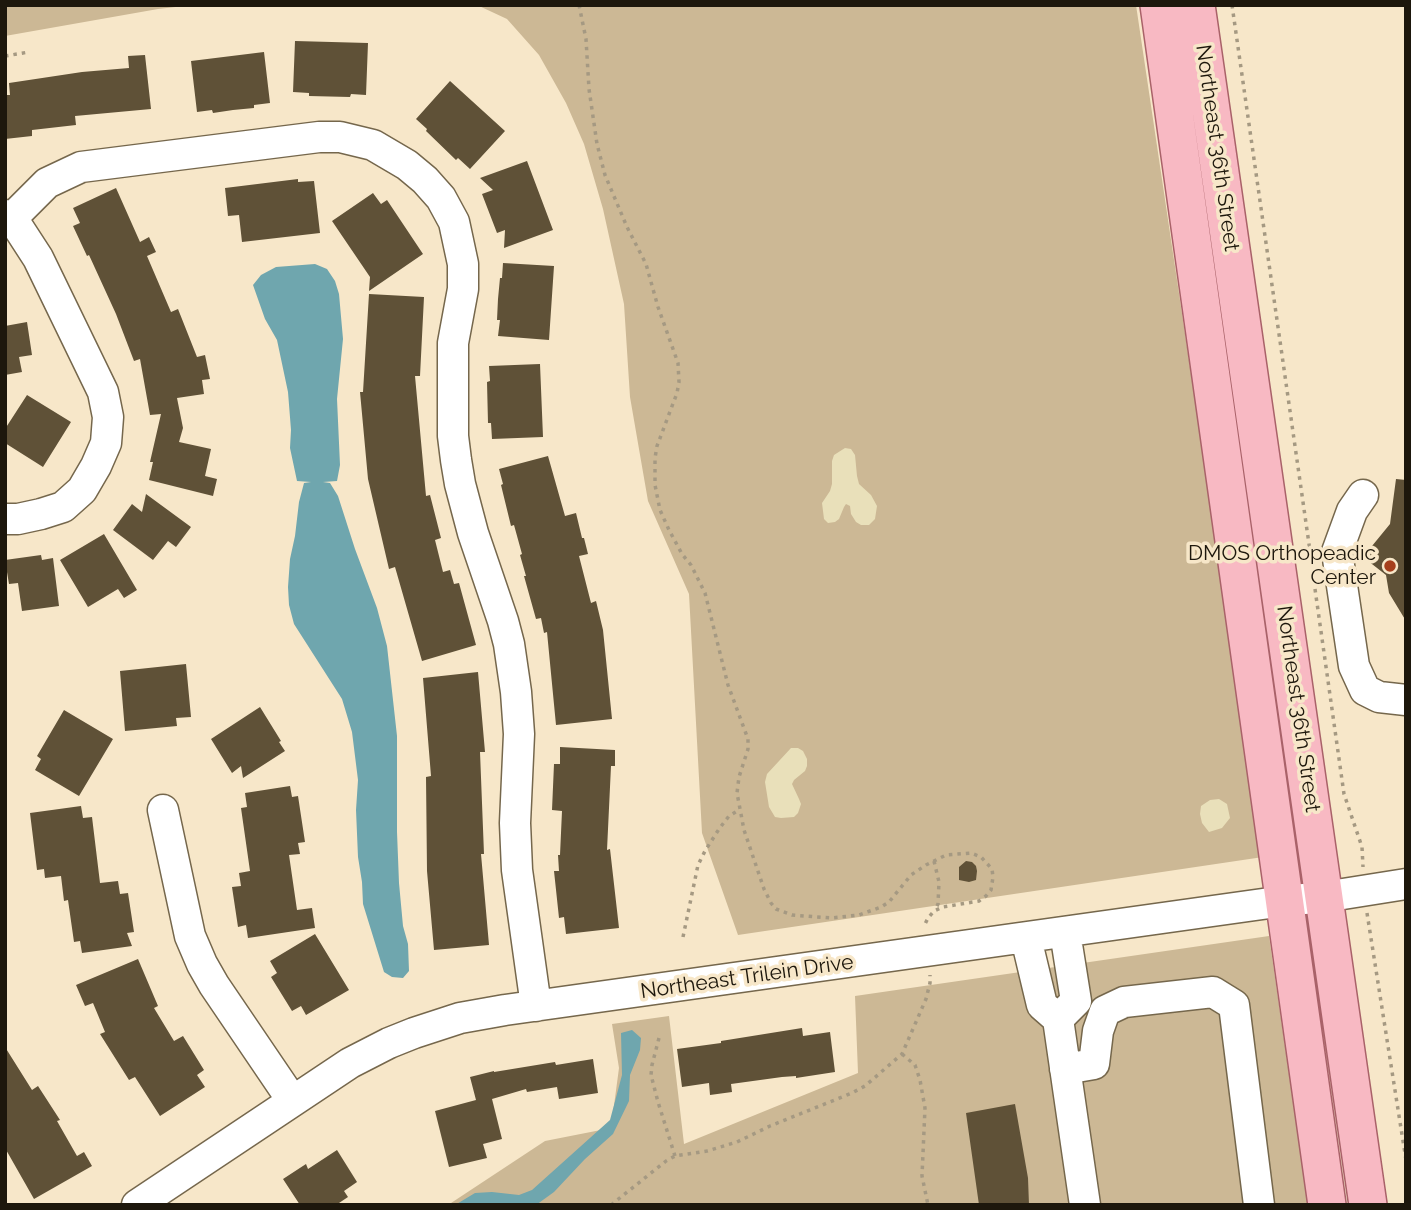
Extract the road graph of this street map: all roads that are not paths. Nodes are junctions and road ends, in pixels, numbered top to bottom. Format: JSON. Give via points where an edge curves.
{"nodes":[{"id":1,"x":1159,"y":5,"type":"edge"},
{"id":2,"x":1196,"y":5,"type":"edge"},
{"id":3,"x":9,"y":217,"type":"edge"},
{"id":4,"x":1363,"y":495,"type":"dead end"},
{"id":5,"x":5,"y":519,"type":"edge"},
{"id":6,"x":1406,"y":700,"type":"edge"},
{"id":7,"x":163,"y":810,"type":"dead end"},
{"id":8,"x":1406,"y":884,"type":"edge"},
{"id":9,"x":1324,"y":897,"type":"junction"},
{"id":10,"x":1284,"y":901,"type":"junction"},
{"id":11,"x":1065,"y":932,"type":"junction"},
{"id":12,"x":1026,"y":938,"type":"junction"},
{"id":13,"x":536,"y":1006,"type":"junction"},
{"id":14,"x":1058,"y":1019,"type":"junction"},
{"id":15,"x":1065,"y":1069,"type":"junction"},
{"id":16,"x":292,"y":1100,"type":"junction"},
{"id":17,"x":137,"y":1205,"type":"edge"},
{"id":18,"x":1085,"y":1205,"type":"edge"},
{"id":19,"x":1259,"y":1205,"type":"edge"},
{"id":20,"x":1327,"y":1205,"type":"edge"},
{"id":21,"x":1368,"y":1205,"type":"edge"}],
"edges":[{"from":1,"to":10,"type":"main road","name":"Northeast 36th Street"},
{"from":2,"to":9,"type":"main road","name":"Northeast 36th Street"},
{"from":3,"to":5,"type":"street","via":[[38,258],[103,391],[108,416],[106,443],[82,490],[63,507]]},
{"from":3,"to":13,"type":"street","via":[[47,183],[81,167],[319,137],[373,145],[416,172],[441,198],[458,235],[464,275],[453,343],[456,460],[473,533],[509,644],[516,692],[517,870]]},
{"from":4,"to":6,"type":"street","via":[[1337,552],[1354,666],[1365,690]]},
{"from":7,"to":16,"type":"street","via":[[190,936],[202,964]]},
{"from":8,"to":9,"type":"street","name":"Northeast Trilein Drive"},
{"from":9,"to":10,"type":"street","name":"Northeast Trilein Drive"},
{"from":9,"to":21,"type":"main road","name":"Northeast 36th Street"},
{"from":10,"to":11,"type":"street","name":"Northeast Trilein Drive"},
{"from":10,"to":20,"type":"main road","name":"Northeast 36th Street"},
{"from":11,"to":12,"type":"street","name":"Northeast Trilein Drive"},
{"from":11,"to":14,"type":"street","via":[[1076,1001]]},
{"from":12,"to":13,"type":"street","name":"Northeast Trilein Drive"},
{"from":12,"to":14,"type":"street","via":[[1042,1005]]},
{"from":13,"to":16,"type":"street","name":"Northeast Trilein Drive","via":[[460,1018],[414,1033],[349,1063]]},
{"from":14,"to":15,"type":"street"},
{"from":15,"to":18,"type":"street"},
{"from":15,"to":19,"type":"street","via":[[1094,1064],[1105,1011],[1124,1002],[1213,992],[1234,1005]]},
{"from":16,"to":17,"type":"street","name":"Northeast Trilein Drive"}]}
